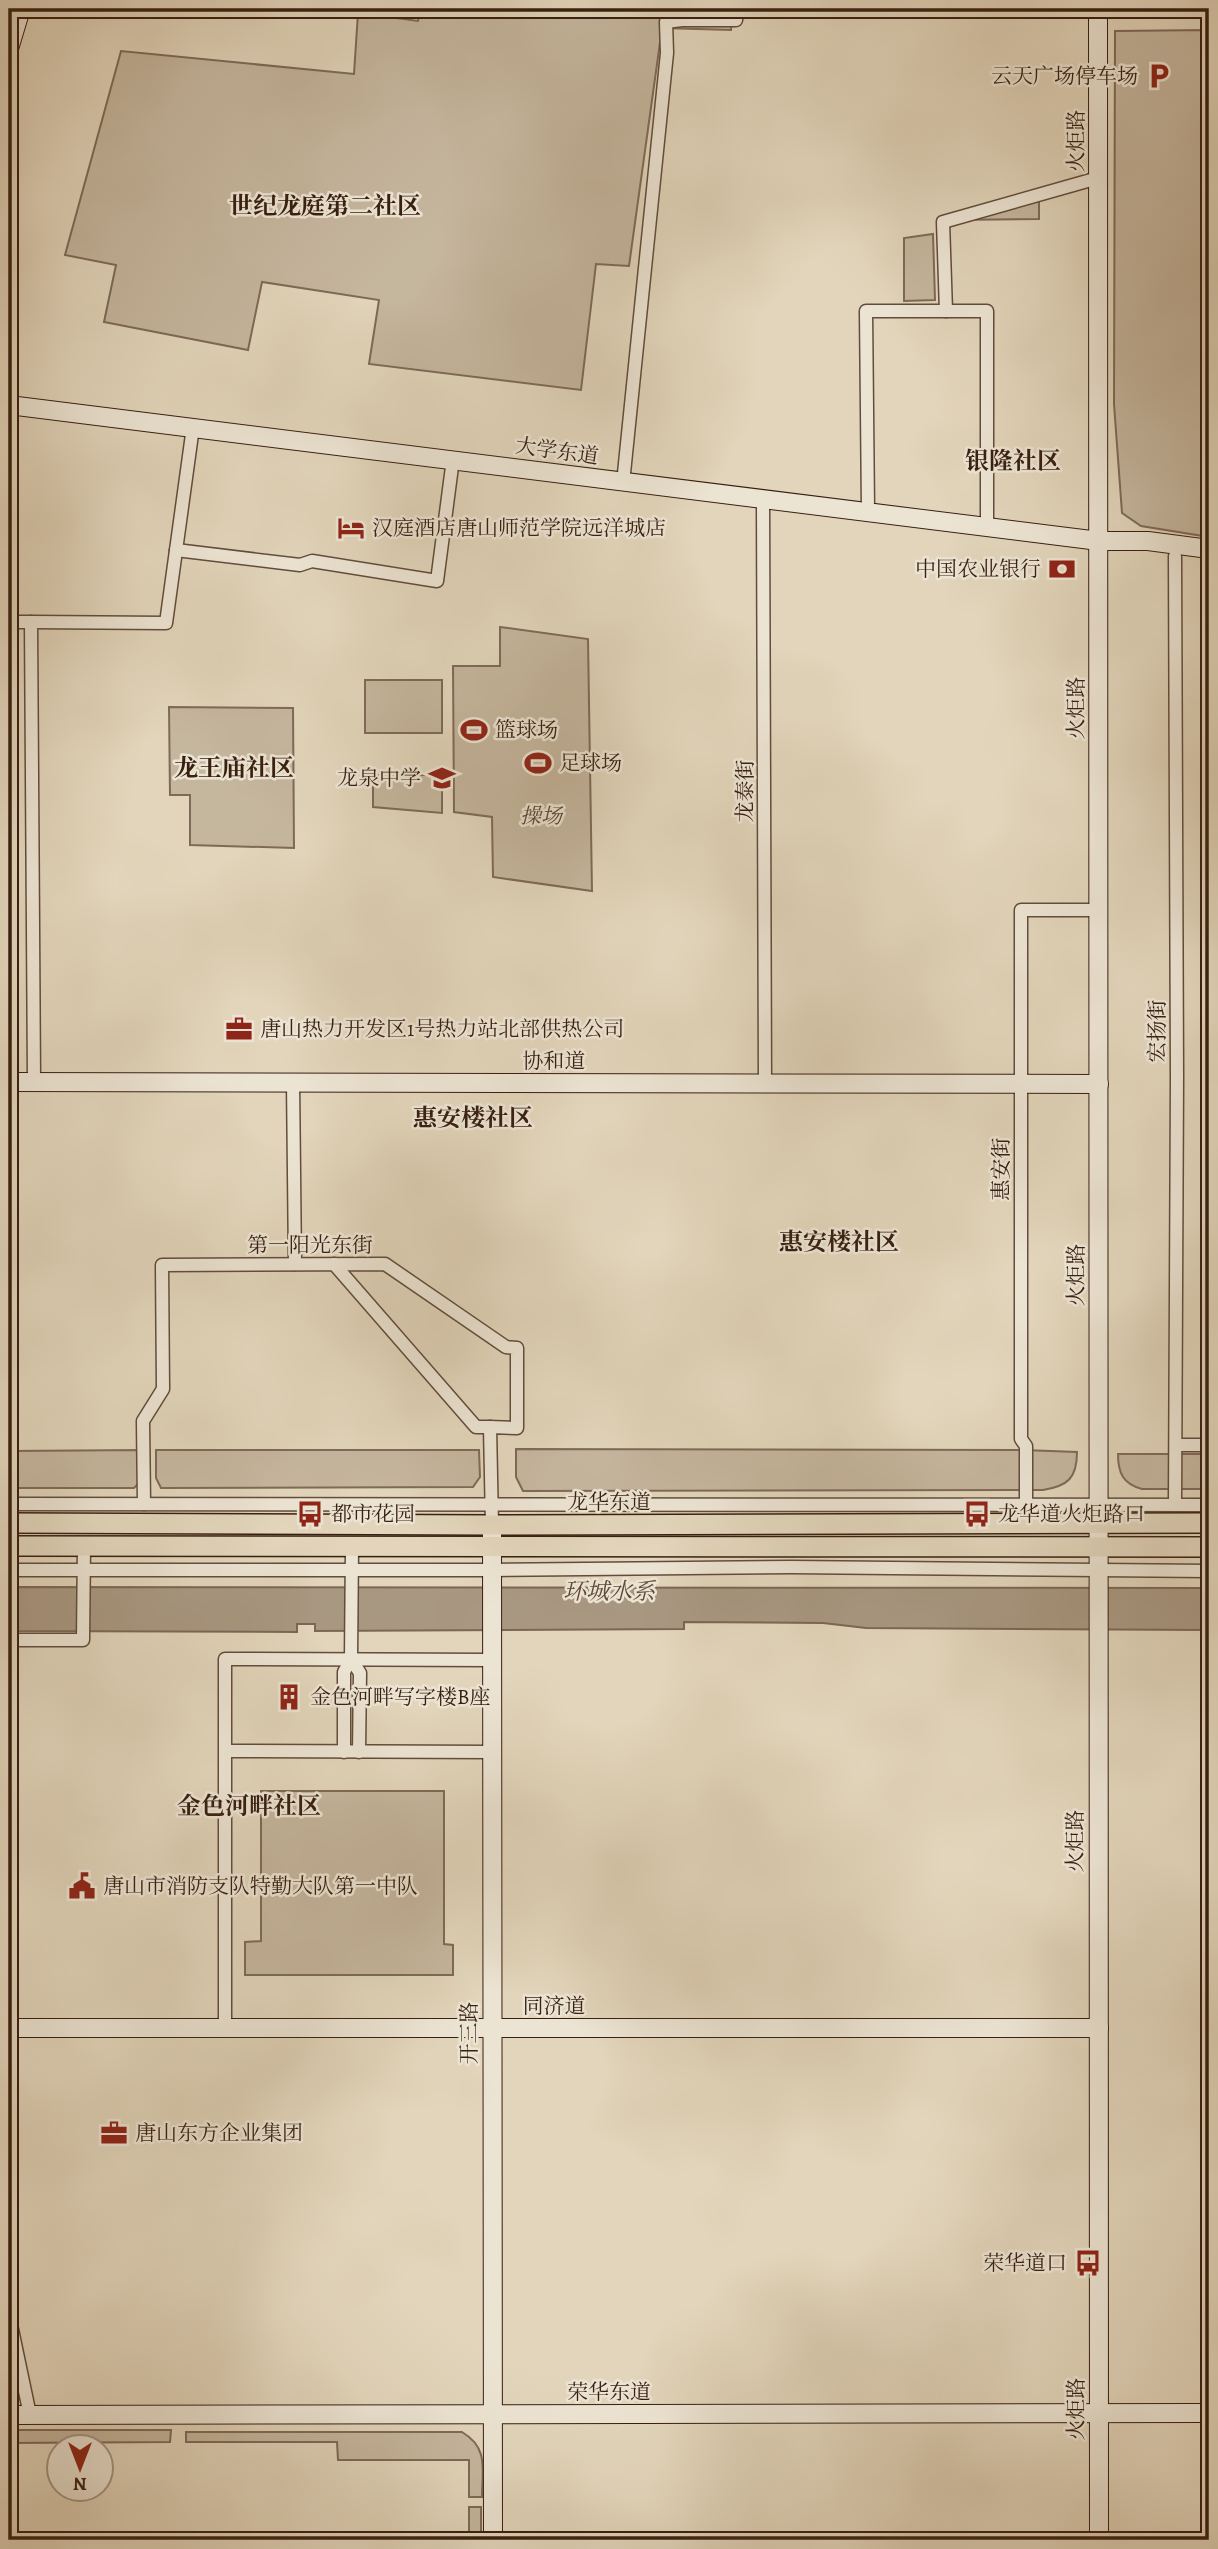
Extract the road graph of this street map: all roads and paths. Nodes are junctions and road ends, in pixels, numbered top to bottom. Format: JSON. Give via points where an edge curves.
{"nodes":[{"id":1,"x":21,"y":9,"type":"edge"},
{"id":2,"x":737,"y":9,"type":"edge"},
{"id":3,"x":1098,"y":9,"type":"edge"},
{"id":4,"x":9,"y":49,"type":"edge"},
{"id":5,"x":1098,"y":178,"type":"junction"},
{"id":6,"x":946,"y":311,"type":"junction"},
{"id":7,"x":9,"y":405,"type":"edge"},
{"id":8,"x":193,"y":427,"type":"junction"},
{"id":9,"x":453,"y":459,"type":"junction"},
{"id":10,"x":623,"y":483,"type":"junction"},
{"id":11,"x":763,"y":497,"type":"junction"},
{"id":12,"x":868,"y":510,"type":"junction"},
{"id":13,"x":987,"y":526,"type":"junction"},
{"id":14,"x":1098,"y":541,"type":"junction"},
{"id":15,"x":1209,"y":549,"type":"edge"},
{"id":16,"x":176,"y":550,"type":"junction"},
{"id":17,"x":1175,"y":556,"type":"junction"},
{"id":18,"x":1209,"y":561,"type":"edge"},
{"id":19,"x":9,"y":622,"type":"edge"},
{"id":20,"x":31,"y":622,"type":"junction"},
{"id":21,"x":1099,"y":910,"type":"junction"},
{"id":22,"x":9,"y":1082,"type":"edge"},
{"id":23,"x":34,"y":1082,"type":"junction"},
{"id":24,"x":293,"y":1083,"type":"junction"},
{"id":25,"x":765,"y":1084,"type":"junction"},
{"id":26,"x":1020,"y":1084,"type":"junction"},
{"id":27,"x":1099,"y":1084,"type":"junction"},
{"id":28,"x":295,"y":1264,"type":"junction"},
{"id":29,"x":334,"y":1264,"type":"junction"},
{"id":30,"x":490,"y":1427,"type":"junction"},
{"id":31,"x":1176,"y":1445,"type":"junction"},
{"id":32,"x":1209,"y":1445,"type":"edge"},
{"id":33,"x":9,"y":1504,"type":"edge"},
{"id":34,"x":144,"y":1504,"type":"junction"},
{"id":35,"x":1026,"y":1505,"type":"junction"},
{"id":36,"x":1175,"y":1505,"type":"junction"},
{"id":37,"x":1209,"y":1505,"type":"edge"},
{"id":38,"x":1099,"y":1514,"type":"junction"},
{"id":39,"x":491,"y":1515,"type":"junction"},
{"id":40,"x":9,"y":1523,"type":"edge"},
{"id":41,"x":1209,"y":1523,"type":"edge"},
{"id":42,"x":84,"y":1545,"type":"junction"},
{"id":43,"x":9,"y":1546,"type":"edge"},
{"id":44,"x":352,"y":1546,"type":"junction"},
{"id":45,"x":492,"y":1546,"type":"junction"},
{"id":46,"x":1099,"y":1547,"type":"junction"},
{"id":47,"x":1209,"y":1547,"type":"edge"},
{"id":48,"x":9,"y":1570,"type":"edge"},
{"id":49,"x":352,"y":1570,"type":"junction"},
{"id":50,"x":1209,"y":1571,"type":"edge"},
{"id":51,"x":84,"y":1576,"type":"junction"},
{"id":52,"x":492,"y":1578,"type":"junction"},
{"id":53,"x":1099,"y":1579,"type":"junction"},
{"id":54,"x":9,"y":1640,"type":"edge"},
{"id":55,"x":351,"y":1653,"type":"junction"},
{"id":56,"x":491,"y":1660,"type":"junction"},
{"id":57,"x":226,"y":1751,"type":"junction"},
{"id":58,"x":344,"y":1752,"type":"junction"},
{"id":59,"x":359,"y":1752,"type":"junction"},
{"id":60,"x":492,"y":1752,"type":"junction"},
{"id":61,"x":9,"y":2028,"type":"edge"},
{"id":62,"x":225,"y":2028,"type":"junction"},
{"id":63,"x":1098,"y":2028,"type":"junction"},
{"id":64,"x":492,"y":2029,"type":"junction"},
{"id":65,"x":9,"y":2315,"type":"edge"},
{"id":66,"x":1099,"y":2413,"type":"junction"},
{"id":67,"x":1209,"y":2413,"type":"edge"},
{"id":68,"x":9,"y":2415,"type":"edge"},
{"id":69,"x":30,"y":2415,"type":"junction"},
{"id":70,"x":493,"y":2415,"type":"junction"},
{"id":71,"x":493,"y":2540,"type":"edge"},
{"id":72,"x":1099,"y":2540,"type":"edge"}],
"edges":[{"from":1,"to":4,"type":"street"},
{"from":2,"to":10,"type":"street","via":[[736,20],[666,22],[667,53]]},
{"from":3,"to":5,"type":"street","name":"火炬路"},
{"from":5,"to":6,"type":"street","via":[[943,222]]},
{"from":5,"to":14,"type":"street","name":"火炬路"},
{"from":6,"to":12,"type":"street","via":[[866,311]]},
{"from":6,"to":13,"type":"street","via":[[987,311]]},
{"from":7,"to":8,"type":"street","name":"大学东道"},
{"from":8,"to":9,"type":"street","name":"大学东道"},
{"from":8,"to":16,"type":"street"},
{"from":9,"to":10,"type":"street","name":"大学东道"},
{"from":9,"to":16,"type":"street","via":[[437,581],[312,561],[300,565]]},
{"from":10,"to":11,"type":"street","name":"大学东道"},
{"from":11,"to":12,"type":"street","name":"大学东道"},
{"from":11,"to":25,"type":"street","name":"龙泰街"},
{"from":12,"to":13,"type":"street","name":"大学东道"},
{"from":13,"to":14,"type":"street","name":"大学东道"},
{"from":14,"to":15,"type":"street","name":"大学东道","via":[[1148,541]]},
{"from":14,"to":17,"type":"street","name":"大学东道"},
{"from":14,"to":21,"type":"street","name":"火炬路"},
{"from":16,"to":20,"type":"street","via":[[166,623]]},
{"from":17,"to":18,"type":"street","name":"大学东道"},
{"from":17,"to":31,"type":"street","name":"宏扬街"},
{"from":19,"to":20,"type":"street"},
{"from":20,"to":23,"type":"street"},
{"from":21,"to":26,"type":"street","name":"惠安街","via":[[1021,910]]},
{"from":21,"to":27,"type":"street","name":"火炬路"},
{"from":22,"to":23,"type":"street","name":"协和道"},
{"from":23,"to":24,"type":"street","name":"协和道"},
{"from":24,"to":25,"type":"street","name":"协和道"},
{"from":24,"to":28,"type":"street"},
{"from":25,"to":26,"type":"street","name":"协和道"},
{"from":26,"to":27,"type":"street","name":"协和道"},
{"from":26,"to":35,"type":"street","name":"惠安街","via":[[1020,1402]]},
{"from":27,"to":38,"type":"street","name":"火炬路"},
{"from":28,"to":29,"type":"street","name":"第一阳光东街"},
{"from":28,"to":34,"type":"street","name":"第一阳光东街","via":[[162,1265],[163,1389],[143,1421]]},
{"from":29,"to":30,"type":"street","via":[[476,1427]]},
{"from":29,"to":30,"type":"street","name":"第一阳光东街","via":[[385,1264],[506,1347],[517,1348],[517,1428]]},
{"from":30,"to":39,"type":"street"},
{"from":31,"to":32,"type":"street"},
{"from":31,"to":36,"type":"street","name":"宏扬街"},
{"from":33,"to":34,"type":"street"},
{"from":34,"to":39,"type":"street"},
{"from":35,"to":38,"type":"street"},
{"from":35,"to":39,"type":"street"},
{"from":36,"to":37,"type":"street"},
{"from":36,"to":38,"type":"street"},
{"from":38,"to":39,"type":"main road","name":"龙华东道"},
{"from":38,"to":41,"type":"main road","name":"龙华东道"},
{"from":38,"to":46,"type":"street","name":"火炬路"},
{"from":39,"to":40,"type":"main road","name":"龙华东道"},
{"from":39,"to":45,"type":"street","name":"开三路"},
{"from":42,"to":43,"type":"main road"},
{"from":42,"to":44,"type":"main road"},
{"from":42,"to":51,"type":"street"},
{"from":44,"to":45,"type":"main road"},
{"from":44,"to":49,"type":"street"},
{"from":45,"to":46,"type":"main road"},
{"from":45,"to":52,"type":"street","name":"开三路"},
{"from":46,"to":47,"type":"main road"},
{"from":46,"to":53,"type":"street","name":"火炬路"},
{"from":48,"to":51,"type":"street"},
{"from":49,"to":51,"type":"street"},
{"from":49,"to":52,"type":"street"},
{"from":49,"to":55,"type":"street"},
{"from":50,"to":53,"type":"street"},
{"from":51,"to":54,"type":"street","via":[[83,1640]]},
{"from":52,"to":53,"type":"street","via":[[791,1567]]},
{"from":52,"to":56,"type":"street","name":"开三路"},
{"from":53,"to":63,"type":"street","name":"火炬路"},
{"from":55,"to":56,"type":"street"},
{"from":55,"to":57,"type":"street","via":[[225,1659]]},
{"from":55,"to":58,"type":"street","via":[[344,1672]]},
{"from":55,"to":59,"type":"street","via":[[359,1673]]},
{"from":56,"to":60,"type":"street","name":"开三路"},
{"from":57,"to":58,"type":"street"},
{"from":57,"to":62,"type":"street"},
{"from":58,"to":59,"type":"street"},
{"from":59,"to":60,"type":"street"},
{"from":60,"to":64,"type":"street","name":"开三路"},
{"from":61,"to":62,"type":"street","name":"同济道"},
{"from":62,"to":64,"type":"street","name":"同济道"},
{"from":63,"to":64,"type":"street","name":"同济道"},
{"from":63,"to":66,"type":"street","name":"火炬路"},
{"from":64,"to":70,"type":"street","name":"开三路"},
{"from":65,"to":69,"type":"street"},
{"from":66,"to":67,"type":"street","name":"荣华东道"},
{"from":66,"to":70,"type":"street","name":"荣华东道"},
{"from":66,"to":72,"type":"street","name":"火炬路"},
{"from":68,"to":69,"type":"street","name":"荣华东道"},
{"from":69,"to":70,"type":"street","name":"荣华东道"},
{"from":70,"to":71,"type":"street","name":"开三路"}]}
